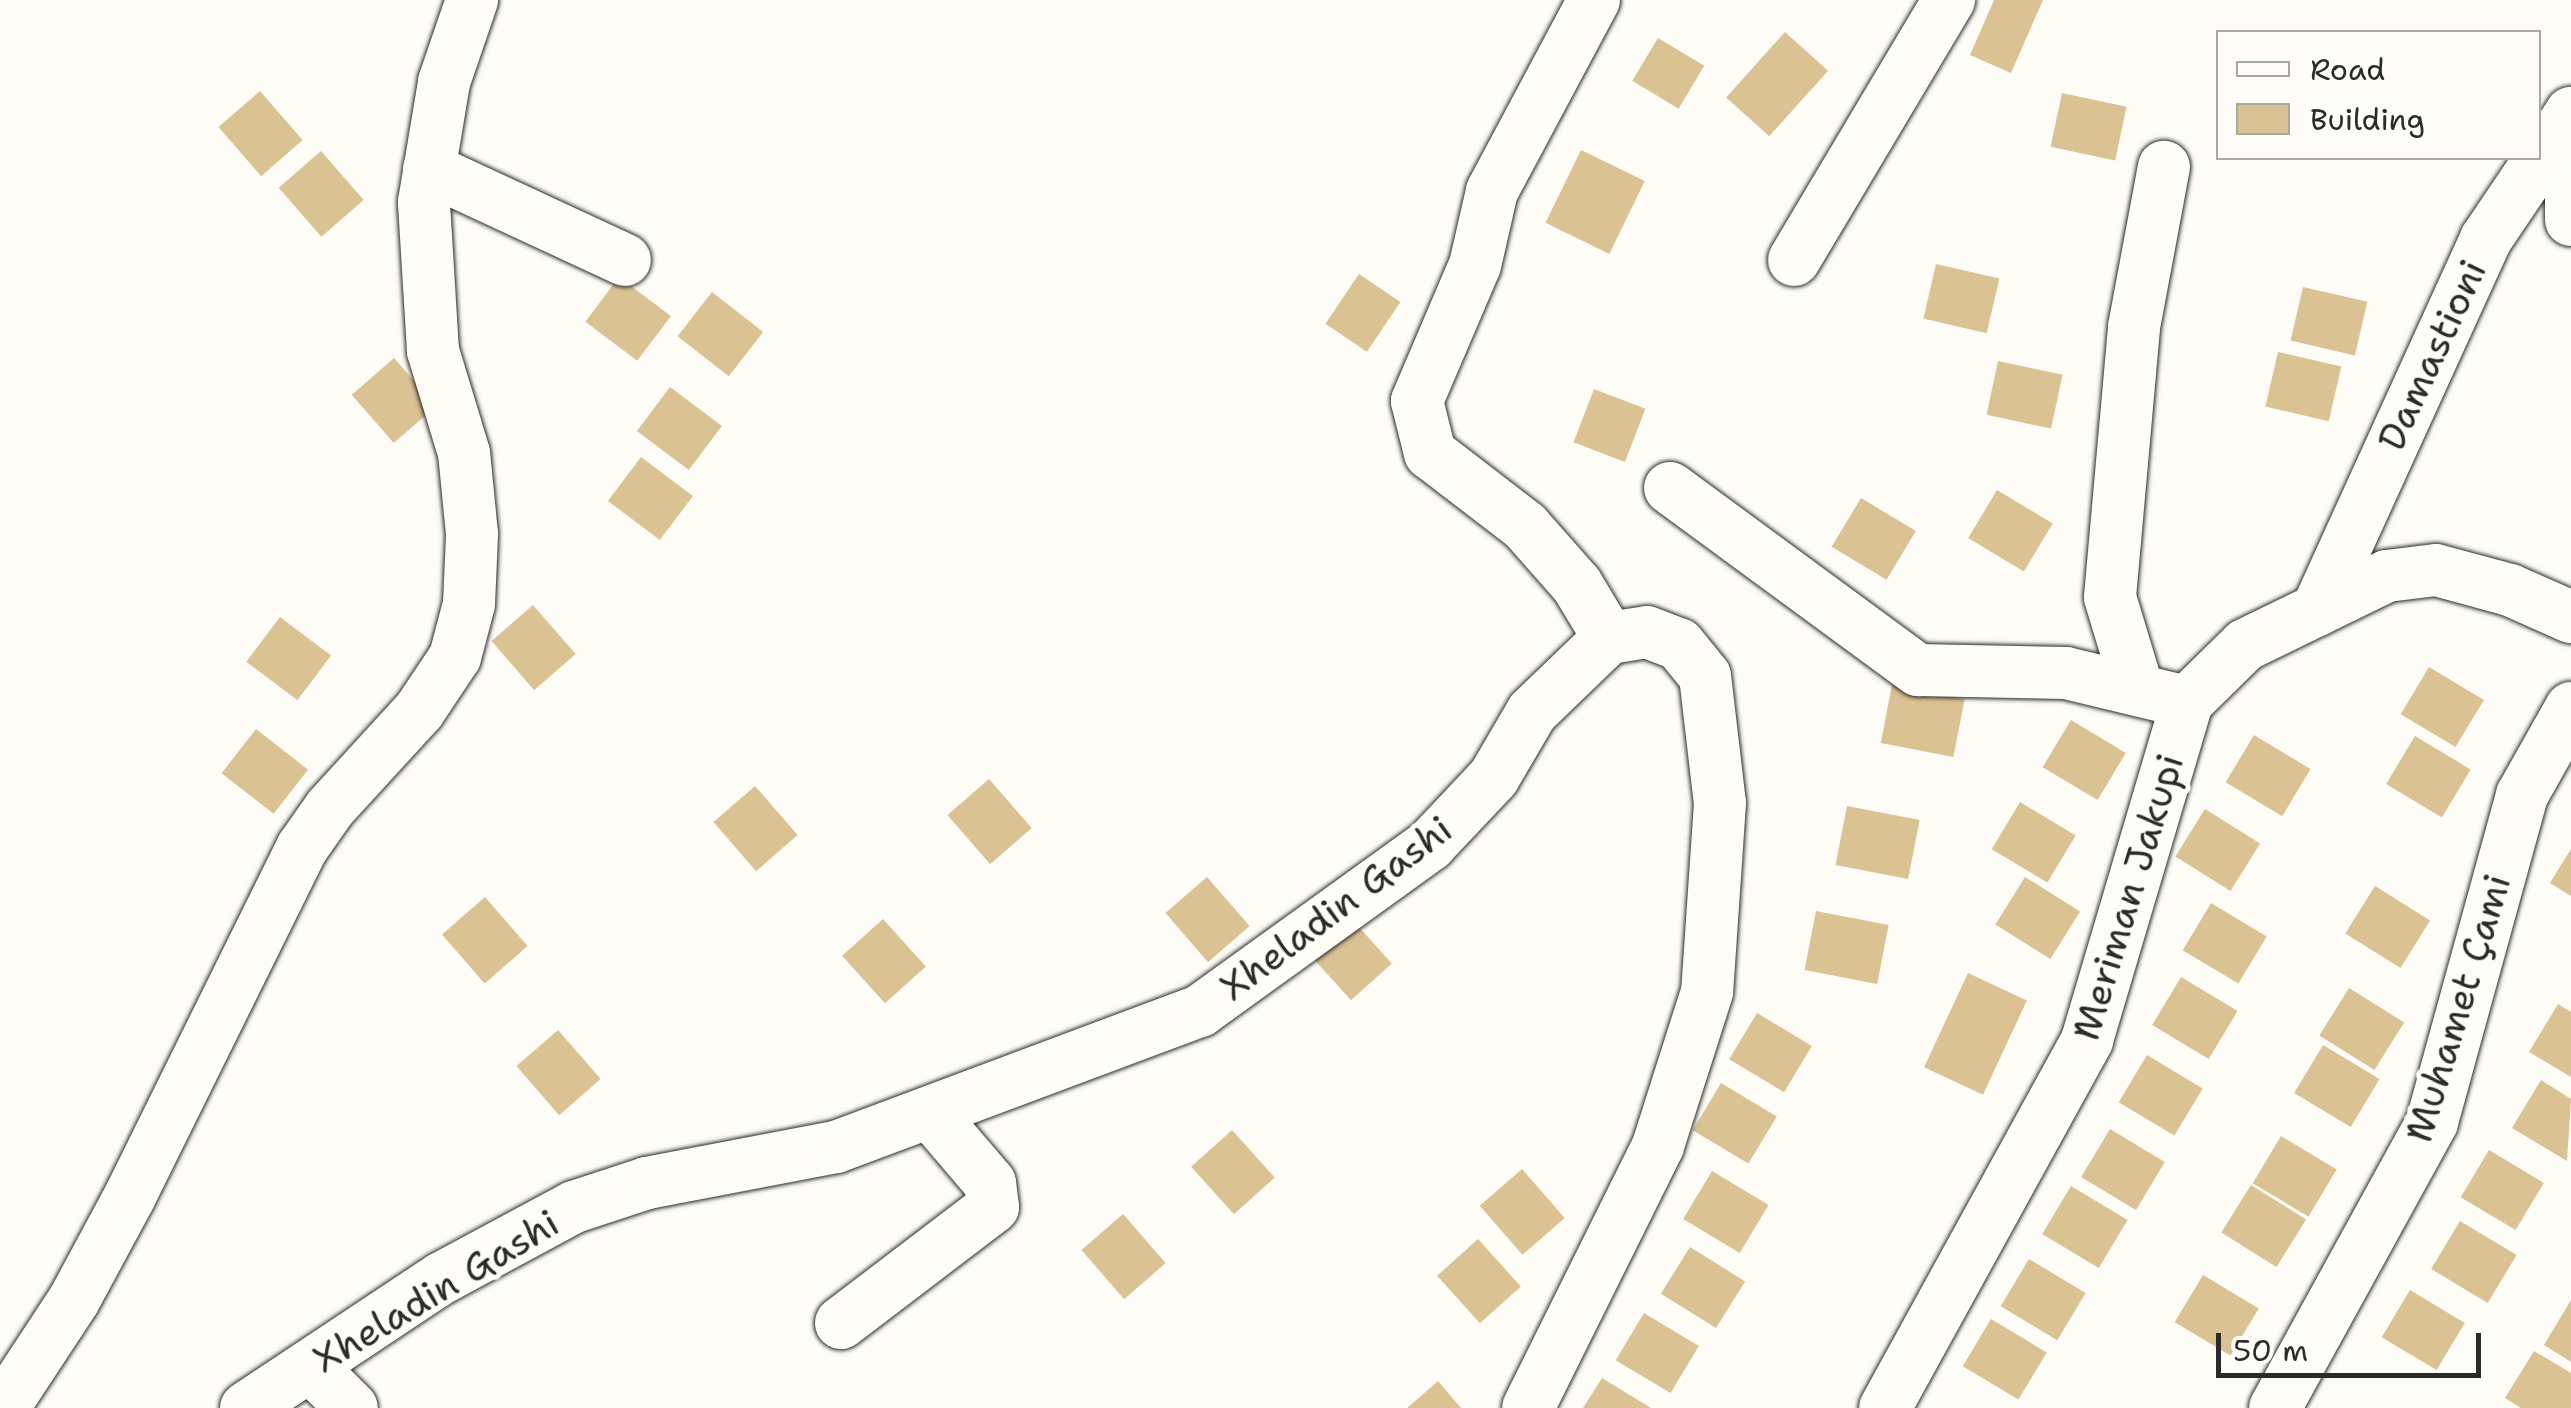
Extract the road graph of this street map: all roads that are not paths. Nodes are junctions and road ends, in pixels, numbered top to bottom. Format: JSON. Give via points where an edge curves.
{"nodes":[{"id":1,"x":472,"y":0,"type":"edge"},
{"id":2,"x":1594,"y":0,"type":"edge"},
{"id":3,"x":1949,"y":0,"type":"edge"},
{"id":4,"x":2571,"y":113,"type":"edge"},
{"id":5,"x":2541,"y":157,"type":"edge"},
{"id":6,"x":2539,"y":160,"type":"edge"},
{"id":7,"x":2164,"y":167,"type":"dead end"},
{"id":8,"x":429,"y":170,"type":"junction"},
{"id":9,"x":2571,"y":220,"type":"edge"},
{"id":10,"x":625,"y":260,"type":"dead end"},
{"id":11,"x":1794,"y":260,"type":"dead end"},
{"id":12,"x":1670,"y":488,"type":"dead end"},
{"id":13,"x":2318,"y":610,"type":"junction"},
{"id":14,"x":2571,"y":617,"type":"edge"},
{"id":15,"x":1608,"y":638,"type":"junction"},
{"id":16,"x":2163,"y":696,"type":"junction"},
{"id":17,"x":2571,"y":708,"type":"edge"},
{"id":18,"x":930,"y":1114,"type":"junction"},
{"id":19,"x":841,"y":1323,"type":"dead end"},
{"id":20,"x":310,"y":1366,"type":"junction"},
{"id":21,"x":2,"y":1408,"type":"edge"},
{"id":22,"x":246,"y":1408,"type":"edge"},
{"id":23,"x":352,"y":1408,"type":"edge"},
{"id":24,"x":1528,"y":1408,"type":"edge"},
{"id":25,"x":1885,"y":1408,"type":"edge"},
{"id":26,"x":2275,"y":1408,"type":"edge"}],
"edges":[{"from":1,"to":8,"type":"street","via":[[444,82]]},
{"from":2,"to":15,"type":"street","via":[[1492,192],[1475,265],[1417,401],[1430,453],[1525,526],[1577,586]]},
{"from":3,"to":11,"type":"street"},
{"from":4,"to":5,"type":"street","name":"Damastioni"},
{"from":4,"to":9,"type":"street"},
{"from":6,"to":13,"type":"street","name":"Damastioni","via":[[2486,238]]},
{"from":7,"to":16,"type":"street","via":[[2134,328],[2110,598]]},
{"from":8,"to":10,"type":"street"},
{"from":8,"to":21,"type":"street","via":[[424,271],[431,335],[464,453],[472,534],[470,604],[456,657],[419,711],[302,848],[130,1196]]},
{"from":12,"to":16,"type":"street","via":[[1918,670],[2066,673]]},
{"from":13,"to":14,"type":"street","name":"Meriman Jakupi","via":[[2388,576],[2436,570],[2510,590]]},
{"from":13,"to":16,"type":"street","name":"Meriman Jakupi"},
{"from":15,"to":18,"type":"street","name":"Xheladin Gashi","via":[[1532,712],[1494,778],[1430,846],[1200,1010]]},
{"from":15,"to":24,"type":"street","via":[[1647,632],[1679,644],[1705,676],[1720,804],[1706,992],[1658,1146]]},
{"from":16,"to":25,"type":"street","name":"Meriman Jakupi","via":[[2087,1040]]},
{"from":17,"to":26,"type":"street","name":"Muhamet Çami","via":[[2522,795],[2432,1122]]},
{"from":18,"to":19,"type":"street","via":[[990,1184],[993,1207]]},
{"from":18,"to":20,"type":"street","name":"Xheladin Gashi","via":[[836,1147],[647,1183],[574,1207],[442,1278]]},
{"from":20,"to":22,"type":"street","name":"Xheladin Gashi"},
{"from":20,"to":23,"type":"street"}]}
